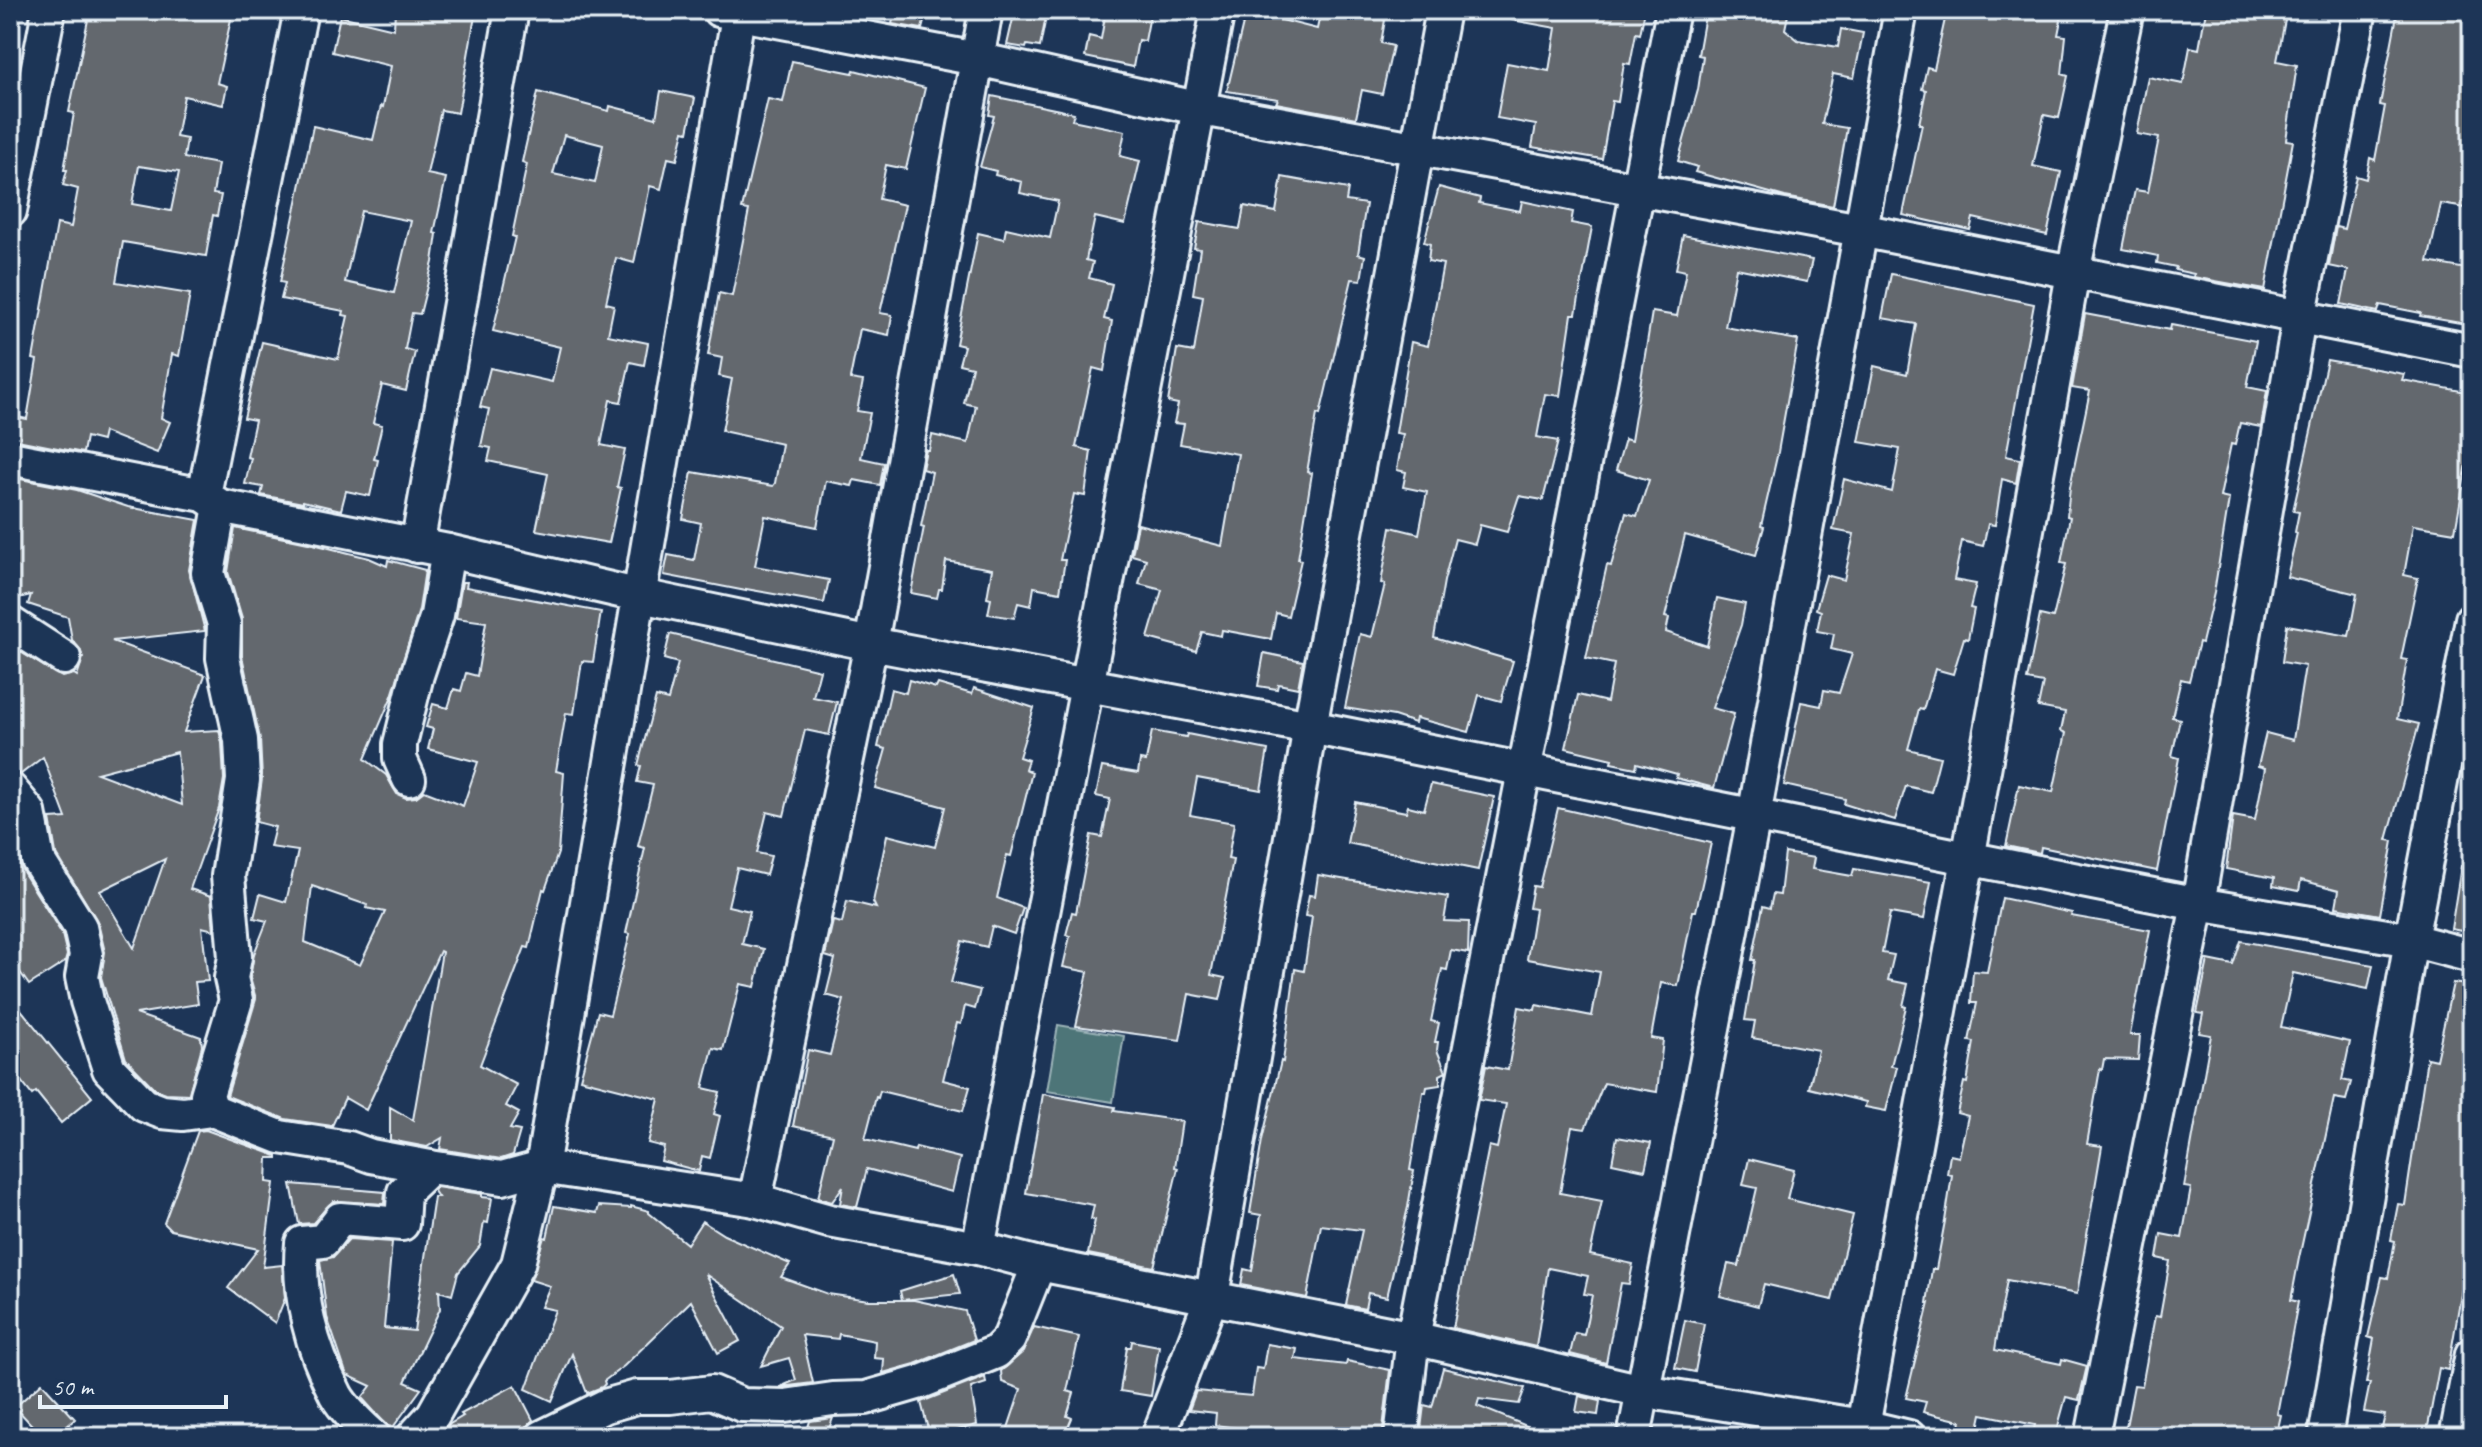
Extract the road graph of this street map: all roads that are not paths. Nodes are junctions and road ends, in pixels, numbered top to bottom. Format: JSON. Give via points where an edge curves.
{"nodes":[{"id":1,"x":49,"y":10,"type":"edge"},
{"id":2,"x":301,"y":10,"type":"edge"},
{"id":3,"x":512,"y":10,"type":"edge"},
{"id":4,"x":986,"y":10,"type":"edge"},
{"id":5,"x":1218,"y":10,"type":"edge"},
{"id":6,"x":1443,"y":10,"type":"edge"},
{"id":7,"x":1673,"y":10,"type":"edge"},
{"id":8,"x":1901,"y":10,"type":"edge"},
{"id":9,"x":2127,"y":10,"type":"edge"},
{"id":10,"x":2360,"y":10,"type":"edge"},
{"id":11,"x":732,"y":11,"type":"edge"},
{"id":12,"x":977,"y":59,"type":"junction"},
{"id":13,"x":1197,"y":108,"type":"junction"},
{"id":14,"x":1416,"y":148,"type":"junction"},
{"id":15,"x":1637,"y":188,"type":"junction"},
{"id":16,"x":10,"y":211,"type":"edge"},
{"id":17,"x":1860,"y":230,"type":"junction"},
{"id":18,"x":2073,"y":273,"type":"junction"},
{"id":19,"x":2299,"y":318,"type":"junction"},
{"id":20,"x":2472,"y":351,"type":"edge"},
{"id":21,"x":10,"y":458,"type":"edge"},
{"id":22,"x":212,"y":500,"type":"junction"},
{"id":23,"x":433,"y":549,"type":"junction"},
{"id":24,"x":641,"y":596,"type":"junction"},
{"id":25,"x":2472,"y":619,"type":"edge"},
{"id":26,"x":12,"y":632,"type":"edge"},
{"id":27,"x":871,"y":644,"type":"junction"},
{"id":28,"x":64,"y":658,"type":"dead end"},
{"id":29,"x":1087,"y":686,"type":"junction"},
{"id":30,"x":1310,"y":727,"type":"junction"},
{"id":31,"x":1524,"y":769,"type":"junction"},
{"id":32,"x":409,"y":779,"type":"dead end"},
{"id":33,"x":10,"y":789,"type":"edge"},
{"id":34,"x":1754,"y":816,"type":"junction"},
{"id":35,"x":1968,"y":859,"type":"junction"},
{"id":36,"x":2198,"y":904,"type":"junction"},
{"id":37,"x":2411,"y":940,"type":"junction"},
{"id":38,"x":2472,"y":956,"type":"edge"},
{"id":39,"x":212,"y":1110,"type":"junction"},
{"id":40,"x":430,"y":1167,"type":"junction"},
{"id":41,"x":542,"y":1167,"type":"junction"},
{"id":42,"x":755,"y":1200,"type":"junction"},
{"id":43,"x":978,"y":1248,"type":"junction"},
{"id":44,"x":1039,"y":1264,"type":"junction"},
{"id":45,"x":1212,"y":1296,"type":"junction"},
{"id":46,"x":1413,"y":1338,"type":"junction"},
{"id":47,"x":2472,"y":1354,"type":"edge"},
{"id":48,"x":1643,"y":1391,"type":"junction"},
{"id":49,"x":1862,"y":1432,"type":"edge"},
{"id":50,"x":374,"y":1437,"type":"edge"},
{"id":51,"x":413,"y":1437,"type":"edge"},
{"id":52,"x":542,"y":1437,"type":"edge"},
{"id":53,"x":1158,"y":1437,"type":"edge"},
{"id":54,"x":1401,"y":1437,"type":"edge"},
{"id":55,"x":1634,"y":1437,"type":"edge"},
{"id":56,"x":1909,"y":1437,"type":"edge"},
{"id":57,"x":2092,"y":1437,"type":"edge"},
{"id":58,"x":2325,"y":1437,"type":"edge"},
{"id":59,"x":2456,"y":1437,"type":"edge"}],
"edges":[{"from":1,"to":16,"type":"street"},
{"from":2,"to":22,"type":"street"},
{"from":3,"to":23,"type":"street"},
{"from":4,"to":12,"type":"street"},
{"from":5,"to":13,"type":"street"},
{"from":6,"to":14,"type":"street"},
{"from":7,"to":15,"type":"street"},
{"from":8,"to":17,"type":"street"},
{"from":9,"to":18,"type":"street"},
{"from":10,"to":19,"type":"street"},
{"from":11,"to":12,"type":"street"},
{"from":11,"to":24,"type":"street"},
{"from":12,"to":13,"type":"street"},
{"from":12,"to":27,"type":"street"},
{"from":13,"to":14,"type":"street"},
{"from":13,"to":29,"type":"street"},
{"from":14,"to":15,"type":"street"},
{"from":14,"to":30,"type":"street"},
{"from":15,"to":17,"type":"street"},
{"from":15,"to":31,"type":"street"},
{"from":17,"to":18,"type":"street"},
{"from":17,"to":34,"type":"street"},
{"from":18,"to":19,"type":"street"},
{"from":18,"to":35,"type":"street"},
{"from":19,"to":20,"type":"street"},
{"from":19,"to":36,"type":"street"},
{"from":21,"to":22,"type":"street"},
{"from":22,"to":23,"type":"street"},
{"from":22,"to":39,"type":"street","via":[[208,573],[224,624],[225,668],[241,740],[243,780],[228,876],[236,1000],[207,1095]]},
{"from":23,"to":24,"type":"street"},
{"from":23,"to":32,"type":"street","via":[[437,615],[400,744]]},
{"from":24,"to":27,"type":"street"},
{"from":24,"to":41,"type":"street"},
{"from":25,"to":37,"type":"street"},
{"from":26,"to":28,"type":"street"},
{"from":27,"to":29,"type":"street"},
{"from":27,"to":42,"type":"street"},
{"from":29,"to":30,"type":"street"},
{"from":29,"to":43,"type":"street"},
{"from":30,"to":31,"type":"street"},
{"from":30,"to":45,"type":"street"},
{"from":31,"to":34,"type":"street"},
{"from":31,"to":46,"type":"street"},
{"from":33,"to":39,"type":"street","via":[[29,812],[38,860],[80,927],[86,955],[82,977],[109,1069],[144,1105],[183,1114]]},
{"from":34,"to":35,"type":"street"},
{"from":34,"to":48,"type":"street"},
{"from":35,"to":36,"type":"street"},
{"from":35,"to":49,"type":"street"},
{"from":36,"to":37,"type":"street"},
{"from":36,"to":57,"type":"street"},
{"from":37,"to":38,"type":"street"},
{"from":37,"to":58,"type":"street"},
{"from":39,"to":40,"type":"street","via":[[280,1137]]},
{"from":40,"to":41,"type":"street","via":[[502,1178]]},
{"from":40,"to":50,"type":"street","via":[[404,1192],[402,1224],[340,1219],[323,1241],[302,1243],[303,1293],[313,1338],[337,1397]]},
{"from":41,"to":42,"type":"street"},
{"from":41,"to":51,"type":"street","via":[[518,1264],[433,1415]]},
{"from":42,"to":43,"type":"street","via":[[829,1221]]},
{"from":43,"to":44,"type":"street"},
{"from":44,"to":45,"type":"street"},
{"from":44,"to":52,"type":"street","via":[[1009,1339],[996,1352],[921,1382],[866,1398],[785,1406],[742,1405],[712,1392],[637,1397],[605,1406]]},
{"from":45,"to":46,"type":"street"},
{"from":45,"to":53,"type":"street"},
{"from":46,"to":48,"type":"street"},
{"from":46,"to":54,"type":"street"},
{"from":47,"to":59,"type":"street"},
{"from":48,"to":49,"type":"street"},
{"from":48,"to":55,"type":"street"},
{"from":49,"to":56,"type":"street"}]}
